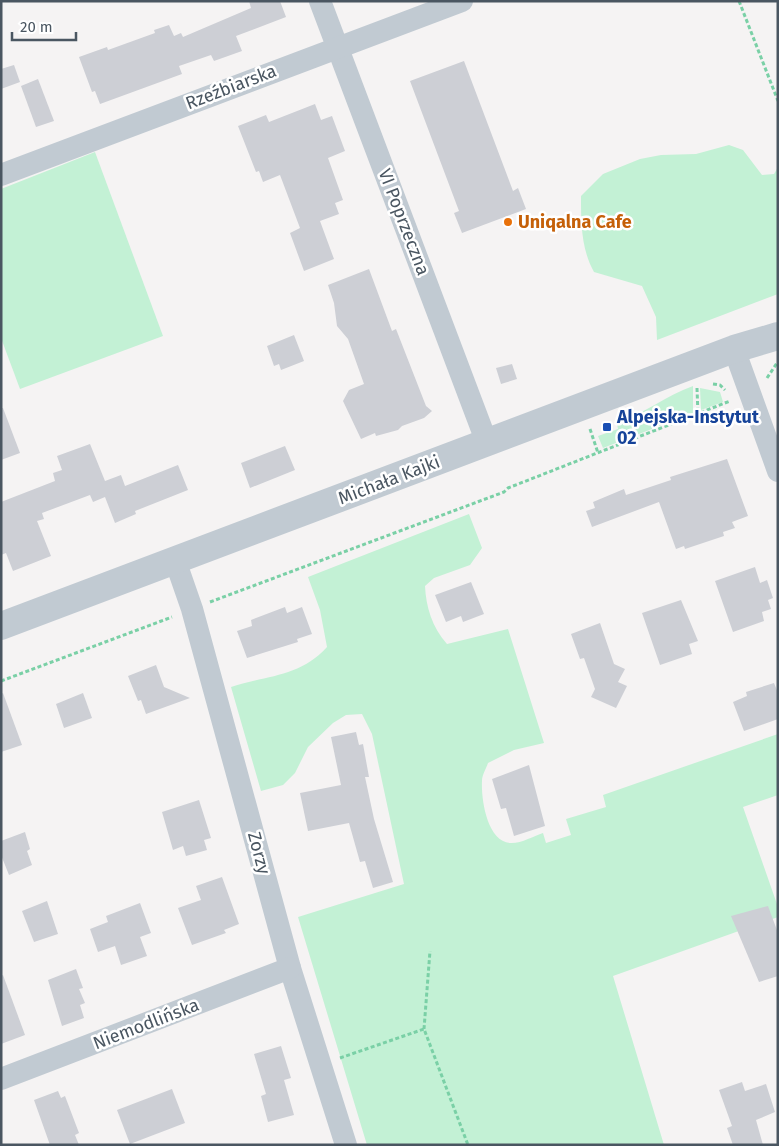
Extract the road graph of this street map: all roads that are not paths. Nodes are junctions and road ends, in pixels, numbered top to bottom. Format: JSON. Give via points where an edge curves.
{"nodes":[{"id":1,"x":320,"y":1,"type":"edge"},
{"id":2,"x":462,"y":1,"type":"edge"},
{"id":3,"x":337,"y":47,"type":"junction"},
{"id":4,"x":1,"y":175,"type":"edge"},
{"id":5,"x":778,"y":336,"type":"edge"},
{"id":6,"x":734,"y":349,"type":"junction"},
{"id":7,"x":486,"y":443,"type":"junction"},
{"id":8,"x":778,"y":471,"type":"edge"},
{"id":9,"x":175,"y":560,"type":"junction"},
{"id":10,"x":1,"y":626,"type":"edge"},
{"id":11,"x":290,"y":968,"type":"junction"},
{"id":12,"x":1,"y":1079,"type":"edge"},
{"id":13,"x":346,"y":1145,"type":"edge"}],
"edges":[{"from":1,"to":3,"type":"street","name":"VI Poprzeczna"},
{"from":2,"to":3,"type":"street","name":"Rzeźbiarska"},
{"from":3,"to":4,"type":"street","name":"Rzeźbiarska"},
{"from":3,"to":7,"type":"street","name":"VI Poprzeczna"},
{"from":5,"to":6,"type":"street","name":"Michała Kajki"},
{"from":6,"to":7,"type":"street","name":"Michała Kajki"},
{"from":6,"to":8,"type":"street","via":[[757,387]]},
{"from":7,"to":9,"type":"street","name":"Michała Kajki"},
{"from":9,"to":10,"type":"street","name":"Michała Kajki"},
{"from":9,"to":11,"type":"street","name":"Zorzy","via":[[192,609]]},
{"from":11,"to":12,"type":"street","name":"Niemodlińska"},
{"from":11,"to":13,"type":"street","name":"Zorzy"}]}
